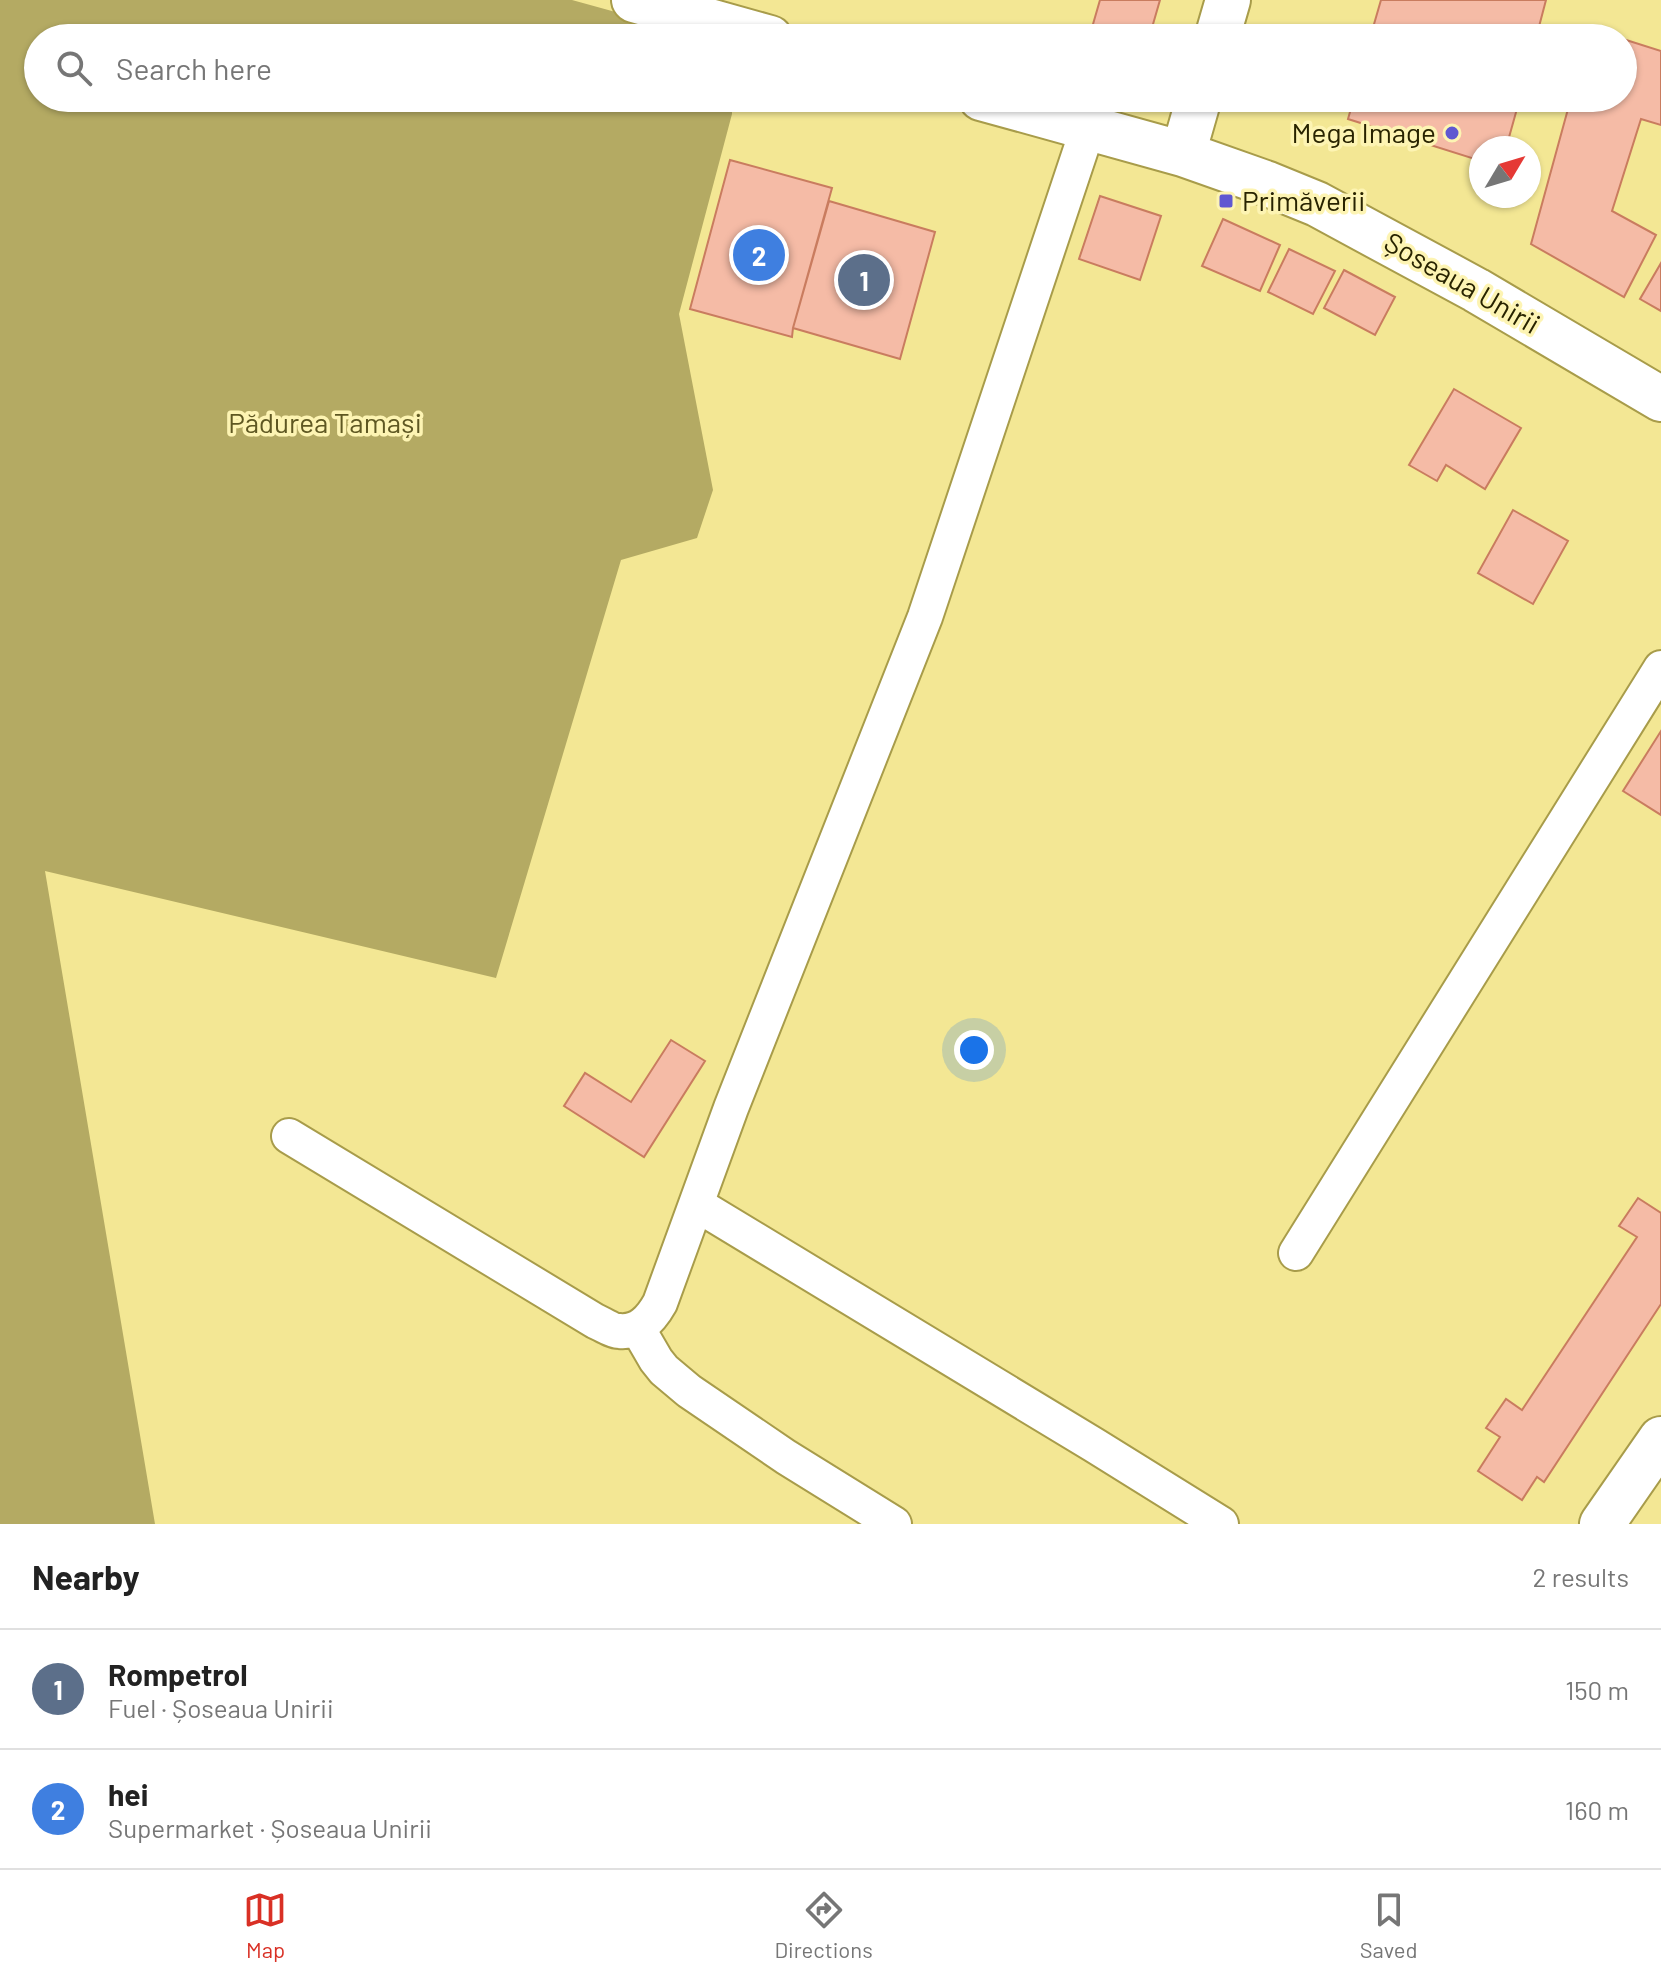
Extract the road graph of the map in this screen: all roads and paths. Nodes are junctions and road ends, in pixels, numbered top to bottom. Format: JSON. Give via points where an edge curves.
{"nodes":[{"id":1,"x":634,"y":0,"type":"edge"},
{"id":2,"x":1228,"y":0,"type":"edge"},
{"id":3,"x":720,"y":24,"type":"edge"},
{"id":4,"x":1221,"y":24,"type":"edge"},
{"id":5,"x":1031,"y":112,"type":"edge"},
{"id":6,"x":1195,"y":112,"type":"edge"},
{"id":7,"x":1088,"y":128,"type":"junction"},
{"id":8,"x":1183,"y":154,"type":"junction"},
{"id":9,"x":1661,"y":399,"type":"edge"},
{"id":10,"x":1661,"y":668,"type":"edge"},
{"id":11,"x":289,"y":1136,"type":"dead end"},
{"id":12,"x":696,"y":1204,"type":"junction"},
{"id":13,"x":1296,"y":1253,"type":"dead end"},
{"id":14,"x":638,"y":1329,"type":"junction"},
{"id":15,"x":1661,"y":1439,"type":"edge"},
{"id":16,"x":894,"y":1524,"type":"edge"},
{"id":17,"x":1221,"y":1524,"type":"edge"},
{"id":18,"x":1602,"y":1524,"type":"edge"}],
"edges":[{"from":1,"to":3,"type":"main road"},
{"from":2,"to":4,"type":"main road"},
{"from":5,"to":7,"type":"main road","name":"Șoseaua Unirii"},
{"from":6,"to":8,"type":"main road"},
{"from":7,"to":8,"type":"main road","name":"Șoseaua Unirii"},
{"from":7,"to":12,"type":"street","via":[[925,617]]},
{"from":8,"to":9,"type":"main road","name":"Șoseaua Unirii","via":[[1341,216]]},
{"from":10,"to":13,"type":"street"},
{"from":11,"to":14,"type":"street","via":[[595,1321],[618,1331]]},
{"from":12,"to":14,"type":"street","via":[[660,1303]]},
{"from":12,"to":17,"type":"street"},
{"from":14,"to":16,"type":"street","via":[[664,1370],[689,1391]]},
{"from":15,"to":18,"type":"main road"}]}
